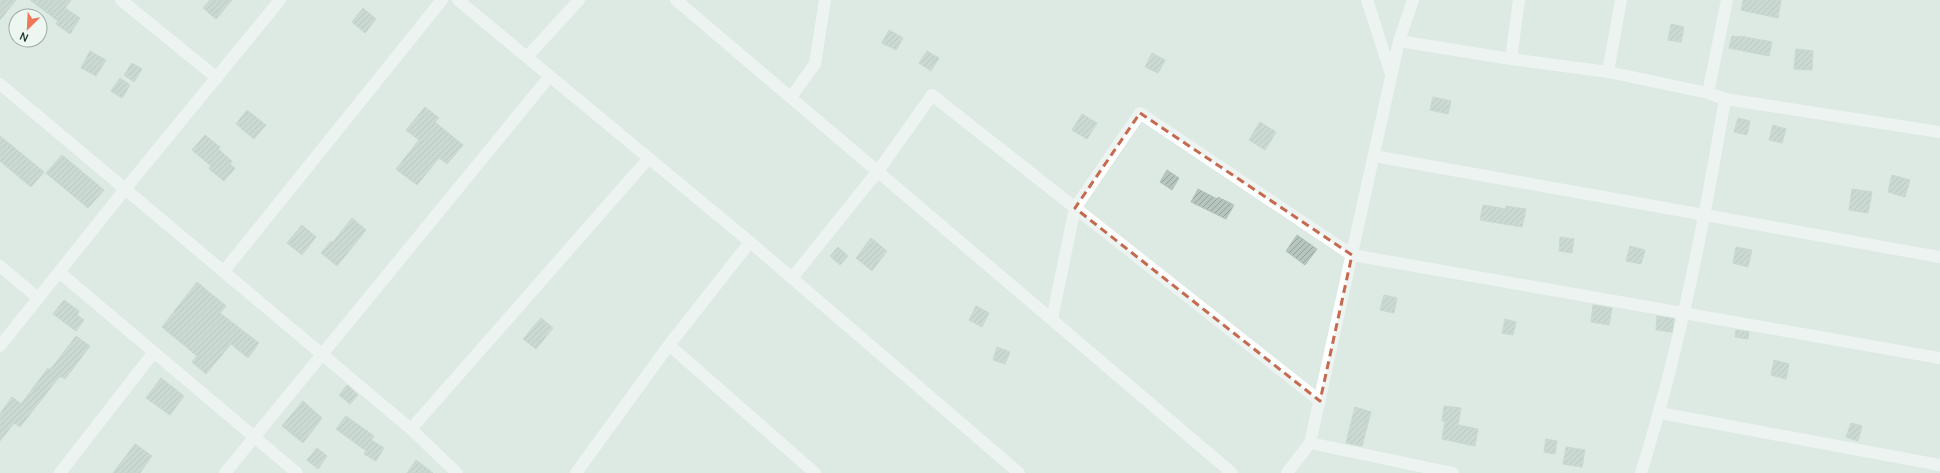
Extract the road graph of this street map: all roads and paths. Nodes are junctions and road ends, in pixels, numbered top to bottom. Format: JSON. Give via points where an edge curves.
{"nodes":[{"id":1,"x":121,"y":0,"type":"edge"},
{"id":2,"x":280,"y":0,"type":"edge"},
{"id":3,"x":442,"y":0,"type":"edge"},
{"id":4,"x":458,"y":0,"type":"edge"},
{"id":5,"x":579,"y":0,"type":"edge"},
{"id":6,"x":676,"y":0,"type":"edge"},
{"id":7,"x":825,"y":0,"type":"edge"},
{"id":8,"x":1367,"y":0,"type":"edge"},
{"id":9,"x":1412,"y":0,"type":"edge"},
{"id":10,"x":1520,"y":0,"type":"edge"},
{"id":11,"x":1621,"y":0,"type":"edge"},
{"id":12,"x":1727,"y":0,"type":"edge"},
{"id":13,"x":1399,"y":41,"type":"junction"},
{"id":14,"x":528,"y":57,"type":"junction"},
{"id":15,"x":1511,"y":60,"type":"junction"},
{"id":16,"x":1608,"y":72,"type":"junction"},
{"id":17,"x":1392,"y":75,"type":"junction"},
{"id":18,"x":550,"y":76,"type":"junction"},
{"id":19,"x":217,"y":78,"type":"junction"},
{"id":20,"x":0,"y":84,"type":"edge"},
{"id":21,"x":1708,"y":92,"type":"junction"},
{"id":22,"x":791,"y":98,"type":"junction"},
{"id":23,"x":1725,"y":99,"type":"junction"},
{"id":24,"x":1940,"y":132,"type":"edge"},
{"id":25,"x":1374,"y":156,"type":"junction"},
{"id":26,"x":649,"y":158,"type":"junction"},
{"id":27,"x":878,"y":171,"type":"junction"},
{"id":28,"x":126,"y":188,"type":"junction"},
{"id":29,"x":1075,"y":208,"type":"junction"},
{"id":30,"x":1706,"y":215,"type":"junction"},
{"id":31,"x":750,"y":242,"type":"junction"},
{"id":32,"x":1352,"y":255,"type":"junction"},
{"id":33,"x":1940,"y":257,"type":"edge"},
{"id":34,"x":0,"y":266,"type":"edge"},
{"id":35,"x":224,"y":271,"type":"junction"},
{"id":36,"x":59,"y":272,"type":"junction"},
{"id":37,"x":792,"y":278,"type":"junction"},
{"id":38,"x":38,"y":298,"type":"junction"},
{"id":39,"x":1684,"y":314,"type":"junction"},
{"id":40,"x":1052,"y":319,"type":"junction"},
{"id":41,"x":669,"y":345,"type":"junction"},
{"id":42,"x":0,"y":346,"type":"edge"},
{"id":43,"x":154,"y":352,"type":"junction"},
{"id":44,"x":322,"y":354,"type":"junction"},
{"id":45,"x":1940,"y":358,"type":"edge"},
{"id":46,"x":1320,"y":401,"type":"junction"},
{"id":47,"x":1660,"y":413,"type":"junction"},
{"id":48,"x":411,"y":429,"type":"junction"},
{"id":49,"x":254,"y":436,"type":"junction"},
{"id":50,"x":1310,"y":443,"type":"junction"},
{"id":51,"x":1940,"y":466,"type":"edge"},
{"id":52,"x":60,"y":473,"type":"edge"},
{"id":53,"x":225,"y":473,"type":"edge"},
{"id":54,"x":297,"y":473,"type":"edge"},
{"id":55,"x":457,"y":473,"type":"edge"},
{"id":56,"x":576,"y":473,"type":"edge"},
{"id":57,"x":815,"y":473,"type":"edge"},
{"id":58,"x":1019,"y":473,"type":"edge"},
{"id":59,"x":1232,"y":473,"type":"edge"},
{"id":60,"x":1287,"y":473,"type":"edge"},
{"id":61,"x":1453,"y":473,"type":"edge"},
{"id":62,"x":1641,"y":473,"type":"edge"}],
"edges":[{"from":1,"to":19,"type":"street"},
{"from":2,"to":19,"type":"street"},
{"from":3,"to":35,"type":"street"},
{"from":4,"to":14,"type":"street"},
{"from":5,"to":14,"type":"street"},
{"from":6,"to":22,"type":"street"},
{"from":7,"to":22,"type":"street","via":[[815,64]]},
{"from":8,"to":17,"type":"street"},
{"from":9,"to":13,"type":"street"},
{"from":10,"to":15,"type":"street"},
{"from":11,"to":16,"type":"street"},
{"from":12,"to":21,"type":"street"},
{"from":13,"to":15,"type":"street"},
{"from":13,"to":17,"type":"street"},
{"from":14,"to":18,"type":"street"},
{"from":15,"to":16,"type":"street"},
{"from":16,"to":21,"type":"street"},
{"from":17,"to":25,"type":"street"},
{"from":18,"to":26,"type":"street"},
{"from":18,"to":44,"type":"street"},
{"from":19,"to":28,"type":"street"},
{"from":20,"to":28,"type":"street"},
{"from":21,"to":23,"type":"street"},
{"from":22,"to":27,"type":"street"},
{"from":23,"to":24,"type":"street"},
{"from":23,"to":30,"type":"street"},
{"from":25,"to":30,"type":"street"},
{"from":25,"to":32,"type":"street"},
{"from":26,"to":31,"type":"street"},
{"from":26,"to":48,"type":"street"},
{"from":27,"to":29,"type":"street","via":[[932,95]]},
{"from":27,"to":37,"type":"street"},
{"from":27,"to":40,"type":"street"},
{"from":28,"to":35,"type":"street"},
{"from":28,"to":36,"type":"street"},
{"from":29,"to":32,"type":"street","via":[[1140,113]]},
{"from":29,"to":40,"type":"street"},
{"from":29,"to":46,"type":"street"},
{"from":30,"to":33,"type":"street"},
{"from":30,"to":39,"type":"street"},
{"from":31,"to":37,"type":"street"},
{"from":31,"to":41,"type":"street"},
{"from":32,"to":39,"type":"street"},
{"from":32,"to":46,"type":"street"},
{"from":34,"to":38,"type":"street"},
{"from":35,"to":44,"type":"street"},
{"from":36,"to":38,"type":"street"},
{"from":36,"to":43,"type":"street"},
{"from":37,"to":58,"type":"street"},
{"from":38,"to":42,"type":"street"},
{"from":39,"to":45,"type":"street"},
{"from":39,"to":47,"type":"street"},
{"from":40,"to":59,"type":"street"},
{"from":41,"to":56,"type":"street"},
{"from":41,"to":57,"type":"street"},
{"from":43,"to":49,"type":"street"},
{"from":43,"to":52,"type":"street"},
{"from":44,"to":48,"type":"street"},
{"from":44,"to":49,"type":"street"},
{"from":46,"to":50,"type":"street"},
{"from":47,"to":51,"type":"street"},
{"from":47,"to":62,"type":"street"},
{"from":48,"to":55,"type":"street"},
{"from":49,"to":53,"type":"street"},
{"from":49,"to":54,"type":"street"},
{"from":50,"to":60,"type":"street"},
{"from":50,"to":61,"type":"street"}]}
